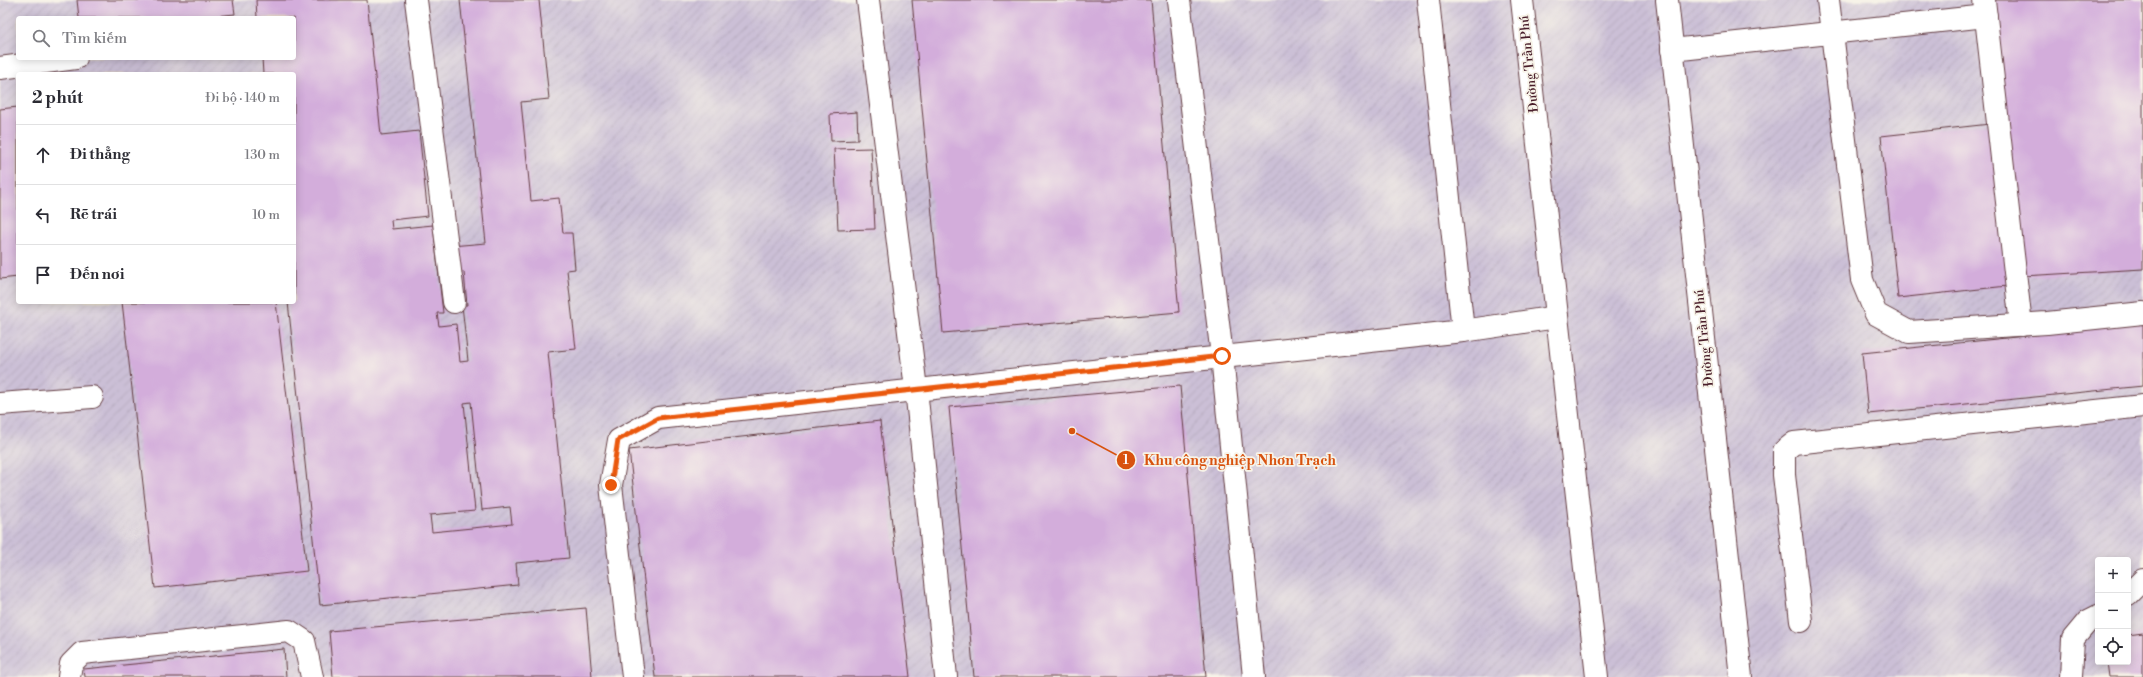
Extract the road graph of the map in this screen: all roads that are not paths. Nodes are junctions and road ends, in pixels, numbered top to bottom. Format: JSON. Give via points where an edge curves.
{"nodes":[{"id":1,"x":416,"y":0,"type":"edge"},
{"id":2,"x":868,"y":0,"type":"edge"},
{"id":3,"x":1179,"y":0,"type":"edge"},
{"id":4,"x":1428,"y":0,"type":"edge"},
{"id":5,"x":1522,"y":0,"type":"edge"},
{"id":6,"x":1666,"y":0,"type":"edge"},
{"id":7,"x":1828,"y":0,"type":"edge"},
{"id":8,"x":1985,"y":8,"type":"edge"},
{"id":9,"x":1832,"y":33,"type":"junction"},
{"id":10,"x":1672,"y":50,"type":"junction"},
{"id":11,"x":61,"y":60,"type":"edge"},
{"id":12,"x":0,"y":68,"type":"edge"},
{"id":13,"x":454,"y":302,"type":"dead end"},
{"id":14,"x":2143,"y":313,"type":"edge"},
{"id":15,"x":1557,"y":317,"type":"junction"},
{"id":16,"x":2021,"y":325,"type":"junction"},
{"id":17,"x":1463,"y":331,"type":"junction"},
{"id":18,"x":1222,"y":356,"type":"junction"},
{"id":19,"x":916,"y":389,"type":"junction"},
{"id":20,"x":92,"y":397,"type":"dead end"},
{"id":21,"x":0,"y":404,"type":"edge"},
{"id":22,"x":2143,"y":406,"type":"edge"},
{"id":23,"x":2143,"y":580,"type":"edge"},
{"id":24,"x":2130,"y":593,"type":"edge"},
{"id":25,"x":2095,"y":618,"type":"edge"},
{"id":26,"x":1801,"y":621,"type":"dead end"},
{"id":27,"x":69,"y":677,"type":"edge"},
{"id":28,"x":312,"y":677,"type":"edge"},
{"id":29,"x":633,"y":677,"type":"edge"},
{"id":30,"x":946,"y":677,"type":"edge"},
{"id":31,"x":1254,"y":677,"type":"edge"},
{"id":32,"x":1597,"y":677,"type":"edge"},
{"id":33,"x":1741,"y":677,"type":"edge"},
{"id":34,"x":2071,"y":677,"type":"edge"}],
"edges":[{"from":1,"to":13,"type":"main road"},
{"from":2,"to":19,"type":"main road"},
{"from":3,"to":18,"type":"main road"},
{"from":4,"to":17,"type":"main road"},
{"from":5,"to":15,"type":"main road","name":"Đường Trần Phú"},
{"from":6,"to":10,"type":"main road","name":"Đường Trần Phú"},
{"from":7,"to":9,"type":"main road"},
{"from":8,"to":9,"type":"main road"},
{"from":8,"to":16,"type":"main road"},
{"from":9,"to":10,"type":"main road"},
{"from":9,"to":16,"type":"main road","via":[[1862,280],[1876,314],[1909,332]]},
{"from":10,"to":33,"type":"main road","name":"Đường Trần Phú"},
{"from":11,"to":12,"type":"main road"},
{"from":14,"to":16,"type":"main road"},
{"from":15,"to":17,"type":"main road"},
{"from":15,"to":32,"type":"main road","name":"Đường Trần Phú"},
{"from":17,"to":18,"type":"main road"},
{"from":18,"to":19,"type":"main road"},
{"from":18,"to":31,"type":"main road"},
{"from":19,"to":29,"type":"main road","via":[[658,418],[618,440],[611,485]]},
{"from":19,"to":30,"type":"main road"},
{"from":20,"to":21,"type":"main road"},
{"from":22,"to":26,"type":"main road","via":[[1794,443],[1784,450],[1784,475]]},
{"from":23,"to":24,"type":"main road"},
{"from":25,"to":34,"type":"main road","via":[[2088,621],[2073,639]]},
{"from":27,"to":28,"type":"main road","via":[[71,664],[82,653],[289,631],[304,641]]}]}
